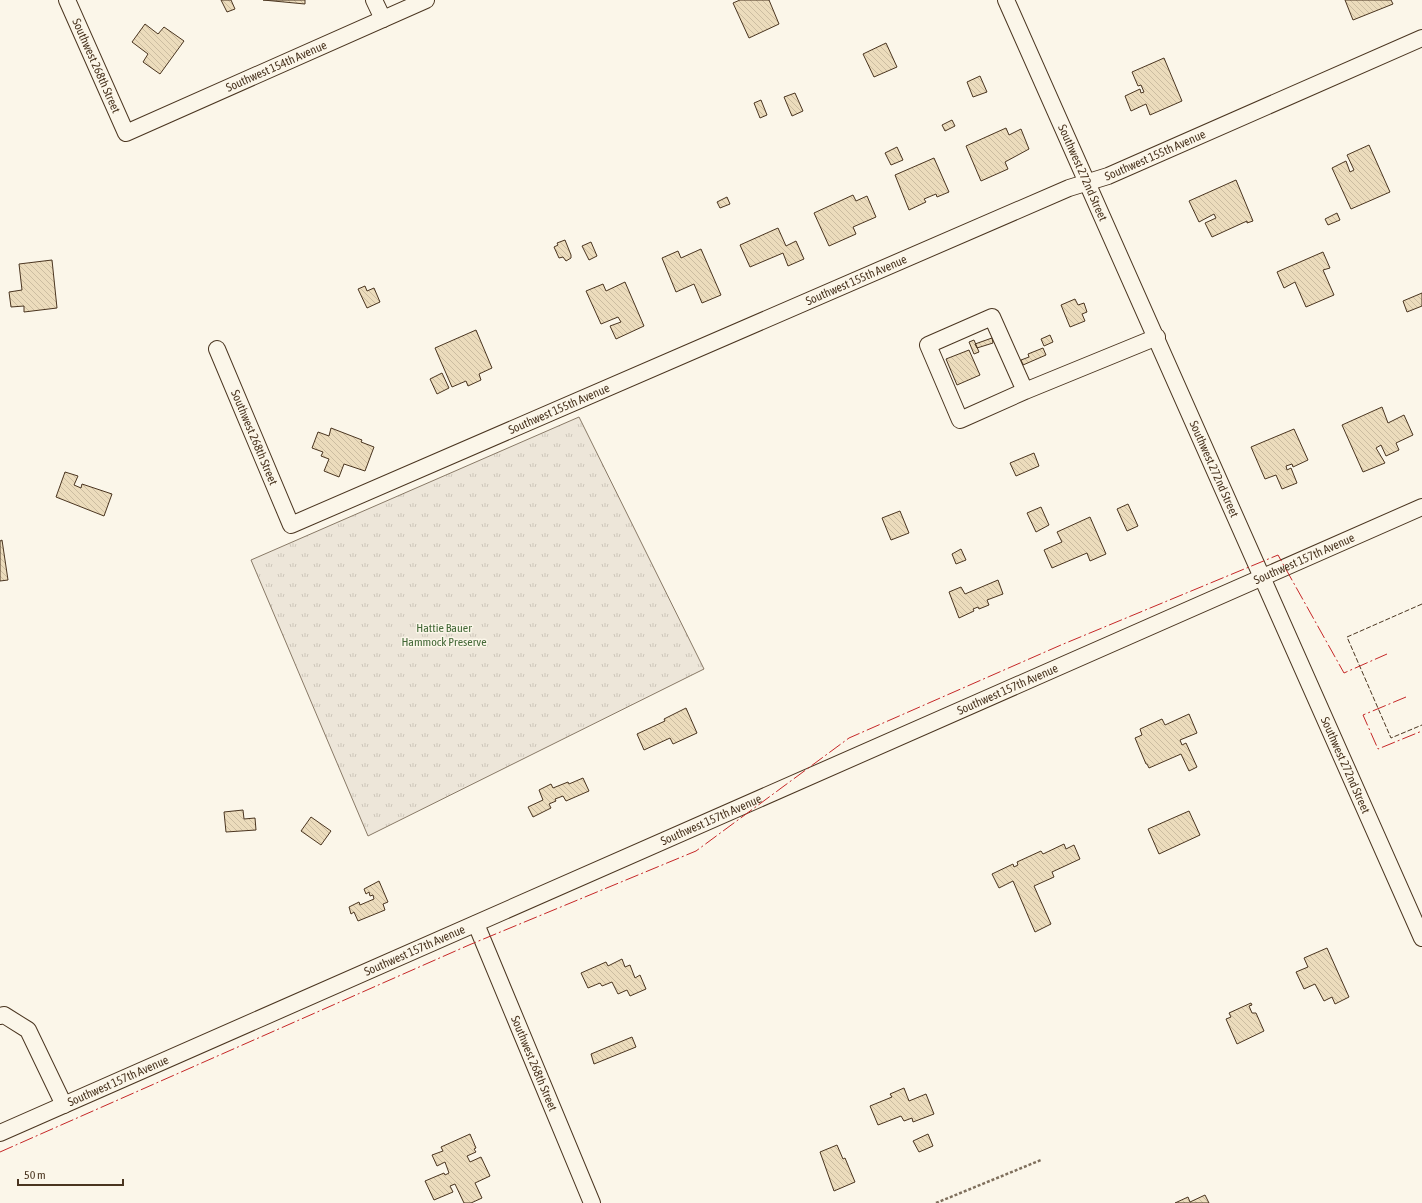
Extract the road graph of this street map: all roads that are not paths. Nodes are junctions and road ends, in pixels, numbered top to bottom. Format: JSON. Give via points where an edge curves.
{"nodes":[{"id":1,"x":67,"y":0,"type":"edge"},
{"id":2,"x":374,"y":0,"type":"edge"},
{"id":3,"x":426,"y":0,"type":"edge"},
{"id":4,"x":1006,"y":0,"type":"edge"},
{"id":5,"x":382,"y":19,"type":"junction"},
{"id":6,"x":1422,"y":38,"type":"edge"},
{"id":7,"x":126,"y":133,"type":"joint"},
{"id":8,"x":1088,"y":182,"type":"junction"},
{"id":9,"x":1157,"y":337,"type":"junction"},
{"id":10,"x":217,"y":349,"type":"dead end"},
{"id":11,"x":1024,"y":391,"type":"junction"},
{"id":12,"x":1422,"y":507,"type":"edge"},
{"id":13,"x":291,"y":525,"type":"joint"},
{"id":14,"x":1262,"y":578,"type":"junction"},
{"id":15,"x":476,"y":924,"type":"junction"},
{"id":16,"x":1422,"y":938,"type":"edge"},
{"id":17,"x":0,"y":1016,"type":"edge"},
{"id":18,"x":64,"y":1105,"type":"junction"},
{"id":19,"x":0,"y":1133,"type":"edge"},
{"id":20,"x":592,"y":1203,"type":"edge"}],
"edges":[{"from":1,"to":7,"type":"street","name":"Southwest 268th Street"},
{"from":2,"to":5,"type":"street"},
{"from":3,"to":5,"type":"street","name":"Southwest 154th Avenue"},
{"from":4,"to":8,"type":"street","name":"Southwest 272nd Street"},
{"from":5,"to":7,"type":"street","name":"Southwest 154th Avenue"},
{"from":6,"to":8,"type":"street","name":"Southwest 155th Avenue","via":[[1108,176]]},
{"from":8,"to":9,"type":"street","name":"Southwest 272nd Street"},
{"from":8,"to":13,"type":"street","name":"Southwest 155th Avenue"},
{"from":9,"to":11,"type":"street"},
{"from":9,"to":14,"type":"street","name":"Southwest 272nd Street"},
{"from":10,"to":13,"type":"street","name":"Southwest 268th Street"},
{"from":11,"to":11,"type":"street","via":[[960,420],[928,344],[992,317]]},
{"from":12,"to":14,"type":"street","name":"Southwest 157th Avenue"},
{"from":14,"to":15,"type":"street","name":"Southwest 157th Avenue"},
{"from":14,"to":16,"type":"street","name":"Southwest 272nd Street"},
{"from":15,"to":18,"type":"street","name":"Southwest 157th Avenue"},
{"from":15,"to":20,"type":"street","name":"Southwest 268th Street"},
{"from":17,"to":18,"type":"street","via":[[4,1015],[28,1030]]},
{"from":18,"to":19,"type":"street","name":"Southwest 157th Avenue"}]}
